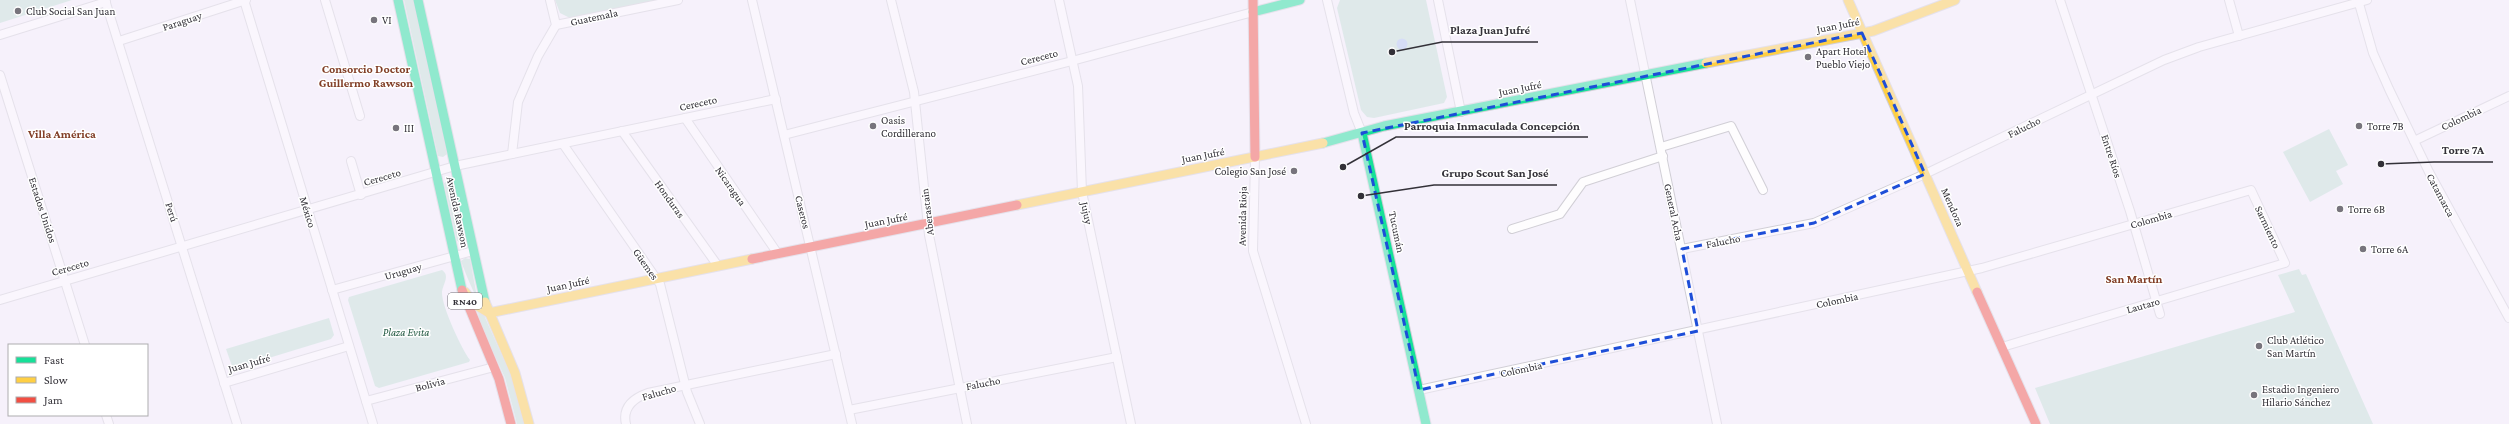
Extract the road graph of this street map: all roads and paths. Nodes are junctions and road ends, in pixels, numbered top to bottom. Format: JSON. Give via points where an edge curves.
{"nodes":[{"id":1,"x":244,"y":0,"type":"edge"},
{"id":2,"x":325,"y":0,"type":"edge"},
{"id":3,"x":398,"y":0,"type":"edge"},
{"id":4,"x":418,"y":0,"type":"edge"},
{"id":5,"x":550,"y":0,"type":"edge"},
{"id":6,"x":678,"y":0,"type":"edge"},
{"id":7,"x":752,"y":0,"type":"edge"},
{"id":8,"x":891,"y":0,"type":"edge"},
{"id":9,"x":1059,"y":0,"type":"edge"},
{"id":10,"x":1253,"y":0,"type":"edge"},
{"id":11,"x":1300,"y":0,"type":"edge"},
{"id":12,"x":1327,"y":0,"type":"edge"},
{"id":13,"x":1438,"y":0,"type":"edge"},
{"id":14,"x":1630,"y":0,"type":"edge"},
{"id":15,"x":1848,"y":0,"type":"edge"},
{"id":16,"x":1955,"y":0,"type":"edge"},
{"id":17,"x":2060,"y":0,"type":"edge"},
{"id":18,"x":2229,"y":0,"type":"edge"},
{"id":19,"x":105,"y":1,"type":"edge"},
{"id":20,"x":2361,"y":1,"type":"edge"},
{"id":21,"x":1253,"y":12,"type":"junction"},
{"id":22,"x":556,"y":25,"type":"junction"},
{"id":23,"x":1862,"y":33,"type":"junction"},
{"id":24,"x":0,"y":35,"type":"edge"},
{"id":25,"x":2239,"y":36,"type":"junction"},
{"id":26,"x":118,"y":41,"type":"junction"},
{"id":27,"x":1072,"y":61,"type":"junction"},
{"id":28,"x":0,"y":75,"type":"edge"},
{"id":29,"x":1646,"y":76,"type":"junction"},
{"id":30,"x":2092,"y":94,"type":"junction"},
{"id":31,"x":2509,"y":96,"type":"edge"},
{"id":32,"x":776,"y":99,"type":"junction"},
{"id":33,"x":915,"y":101,"type":"junction"},
{"id":34,"x":1461,"y":112,"type":"junction"},
{"id":35,"x":360,"y":116,"type":"dead end"},
{"id":36,"x":685,"y":118,"type":"junction"},
{"id":37,"x":622,"y":131,"type":"junction"},
{"id":38,"x":1362,"y":133,"type":"junction"},
{"id":39,"x":784,"y":134,"type":"junction"},
{"id":40,"x":2414,"y":141,"type":"junction"},
{"id":41,"x":563,"y":144,"type":"junction"},
{"id":42,"x":1661,"y":147,"type":"junction"},
{"id":43,"x":512,"y":154,"type":"junction"},
{"id":44,"x":1662,"y":156,"type":"junction"},
{"id":45,"x":1255,"y":157,"type":"junction"},
{"id":46,"x":351,"y":161,"type":"dead end"},
{"id":47,"x":455,"y":166,"type":"junction"},
{"id":48,"x":437,"y":172,"type":"junction"},
{"id":49,"x":1925,"y":174,"type":"junction"},
{"id":50,"x":1763,"y":190,"type":"dead end"},
{"id":51,"x":2250,"y":190,"type":"joint"},
{"id":52,"x":1082,"y":192,"type":"junction"},
{"id":53,"x":361,"y":195,"type":"junction"},
{"id":54,"x":308,"y":210,"type":"junction"},
{"id":55,"x":928,"y":223,"type":"junction"},
{"id":56,"x":2134,"y":224,"type":"junction"},
{"id":57,"x":1512,"y":229,"type":"dead end"},
{"id":58,"x":183,"y":247,"type":"junction"},
{"id":59,"x":812,"y":247,"type":"junction"},
{"id":60,"x":1682,"y":249,"type":"junction"},
{"id":61,"x":473,"y":251,"type":"junction"},
{"id":62,"x":778,"y":254,"type":"junction"},
{"id":63,"x":455,"y":256,"type":"junction"},
{"id":64,"x":2285,"y":263,"type":"joint"},
{"id":65,"x":718,"y":266,"type":"junction"},
{"id":66,"x":1968,"y":271,"type":"junction"},
{"id":67,"x":656,"y":279,"type":"junction"},
{"id":68,"x":66,"y":281,"type":"junction"},
{"id":69,"x":462,"y":287,"type":"junction"},
{"id":70,"x":332,"y":290,"type":"junction"},
{"id":71,"x":0,"y":300,"type":"edge"},
{"id":72,"x":2156,"y":301,"type":"junction"},
{"id":73,"x":489,"y":313,"type":"junction"},
{"id":74,"x":2160,"y":314,"type":"dead end"},
{"id":75,"x":2509,"y":318,"type":"edge"},
{"id":76,"x":1698,"y":331,"type":"junction"},
{"id":77,"x":85,"y":344,"type":"edge"},
{"id":78,"x":349,"y":346,"type":"junction"},
{"id":79,"x":2002,"y":347,"type":"junction"},
{"id":80,"x":836,"y":354,"type":"junction"},
{"id":81,"x":1117,"y":357,"type":"junction"},
{"id":82,"x":494,"y":367,"type":"junction"},
{"id":83,"x":224,"y":383,"type":"junction"},
{"id":84,"x":685,"y":384,"type":"junction"},
{"id":85,"x":960,"y":388,"type":"junction"},
{"id":86,"x":1419,"y":390,"type":"junction"},
{"id":87,"x":366,"y":401,"type":"junction"},
{"id":88,"x":849,"y":410,"type":"junction"},
{"id":89,"x":237,"y":424,"type":"edge"},
{"id":90,"x":373,"y":424,"type":"edge"},
{"id":91,"x":511,"y":424,"type":"edge"},
{"id":92,"x":529,"y":424,"type":"edge"},
{"id":93,"x":626,"y":424,"type":"edge"},
{"id":94,"x":700,"y":424,"type":"edge"},
{"id":95,"x":852,"y":424,"type":"edge"},
{"id":96,"x":967,"y":424,"type":"edge"},
{"id":97,"x":1131,"y":424,"type":"edge"},
{"id":98,"x":1306,"y":424,"type":"edge"},
{"id":99,"x":1426,"y":424,"type":"edge"},
{"id":100,"x":1718,"y":424,"type":"edge"},
{"id":101,"x":2036,"y":424,"type":"edge"}],
"edges":[{"from":1,"to":26,"type":"street","name":"Paraguay"},
{"from":1,"to":54,"type":"street","name":"México"},
{"from":2,"to":35,"type":"street"},
{"from":3,"to":48,"type":"main road","name":"Avenida Rawson","number":"RN40"},
{"from":4,"to":47,"type":"main road","name":"Avenida Rawson","number":"RN40"},
{"from":5,"to":22,"type":"street"},
{"from":6,"to":22,"type":"street","name":"Guatemala"},
{"from":7,"to":32,"type":"street","name":"Caseros"},
{"from":8,"to":33,"type":"street","name":"Aberastain"},
{"from":9,"to":27,"type":"street","name":"Jujuy"},
{"from":10,"to":21,"type":"main road","name":"Avenida Rioja"},
{"from":11,"to":21,"type":"main road","name":"Cereceto"},
{"from":12,"to":38,"type":"street","name":"Tucumán","via":[[1354,113]]},
{"from":13,"to":34,"type":"street"},
{"from":14,"to":29,"type":"street","name":"General Acha"},
{"from":15,"to":23,"type":"main road","name":"Mendoza"},
{"from":16,"to":23,"type":"main road","name":"Juan Jufré"},
{"from":17,"to":30,"type":"street","name":"Entre Ríos"},
{"from":18,"to":25,"type":"street"},
{"from":19,"to":24,"type":"street"},
{"from":19,"to":26,"type":"street","name":"Perú"},
{"from":20,"to":25,"type":"street","name":"Falucho"},
{"from":20,"to":40,"type":"street","name":"Catamarca","via":[[2373,53]]},
{"from":21,"to":27,"type":"street","name":"Cereceto"},
{"from":21,"to":45,"type":"main road","name":"Avenida Rioja"},
{"from":22,"to":43,"type":"street","via":[[538,56],[518,102]]},
{"from":23,"to":29,"type":"main road","name":"Juan Jufré"},
{"from":23,"to":49,"type":"main road","name":"Mendoza"},
{"from":25,"to":30,"type":"street","name":"Falucho","via":[[2164,60]]},
{"from":26,"to":58,"type":"street","name":"Perú"},
{"from":27,"to":33,"type":"street","name":"Cereceto"},
{"from":27,"to":52,"type":"street","name":"Jujuy","via":[[1078,86]]},
{"from":28,"to":68,"type":"street","name":"Estados Unidos"},
{"from":29,"to":34,"type":"main road","name":"Juan Jufré"},
{"from":29,"to":42,"type":"street","name":"General Acha"},
{"from":30,"to":49,"type":"street","name":"Falucho"},
{"from":30,"to":56,"type":"street","name":"Entre Ríos"},
{"from":31,"to":40,"type":"street","name":"Colombia"},
{"from":32,"to":36,"type":"street","name":"Cereceto"},
{"from":32,"to":39,"type":"street","name":"Caseros"},
{"from":33,"to":39,"type":"street","name":"Cereceto"},
{"from":33,"to":55,"type":"street","name":"Aberastain"},
{"from":34,"to":38,"type":"main road","name":"Juan Jufré","via":[[1384,126]]},
{"from":36,"to":37,"type":"street","name":"Cereceto"},
{"from":36,"to":62,"type":"street","name":"Nicaragua"},
{"from":37,"to":41,"type":"street","name":"Cereceto"},
{"from":37,"to":65,"type":"street","name":"Honduras"},
{"from":38,"to":45,"type":"main road","name":"Juan Jufré"},
{"from":38,"to":86,"type":"main road","name":"Tucumán"},
{"from":39,"to":59,"type":"street","name":"Caseros"},
{"from":40,"to":75,"type":"street","name":"Catamarca"},
{"from":41,"to":43,"type":"street","name":"Cereceto"},
{"from":41,"to":67,"type":"street","name":"Güemes"},
{"from":42,"to":44,"type":"street","name":"General Acha"},
{"from":42,"to":50,"type":"street","via":[[1730,126]]},
{"from":43,"to":47,"type":"street","name":"Cereceto"},
{"from":44,"to":57,"type":"street","via":[[1583,182],[1560,214]]},
{"from":44,"to":60,"type":"street","name":"General Acha"},
{"from":45,"to":52,"type":"main road","name":"Juan Jufré"},
{"from":45,"to":98,"type":"street","name":"Avenida Rioja","via":[[1253,251]]},
{"from":46,"to":53,"type":"street"},
{"from":47,"to":48,"type":"street","name":"Cereceto"},
{"from":47,"to":61,"type":"main road","name":"Avenida Rawson","number":"RN40"},
{"from":48,"to":53,"type":"street","name":"Cereceto"},
{"from":48,"to":63,"type":"main road","name":"Avenida Rawson","number":"RN40"},
{"from":49,"to":60,"type":"street","name":"Falucho","via":[[1814,223]]},
{"from":49,"to":66,"type":"main road","name":"Mendoza"},
{"from":51,"to":56,"type":"street","name":"Colombia"},
{"from":51,"to":64,"type":"street","name":"Sarmiento"},
{"from":52,"to":55,"type":"main road","name":"Juan Jufré"},
{"from":52,"to":81,"type":"street","name":"Jujuy"},
{"from":53,"to":54,"type":"street","name":"Cereceto"},
{"from":54,"to":58,"type":"street","name":"Cereceto"},
{"from":54,"to":70,"type":"street","name":"México"},
{"from":55,"to":59,"type":"main road","name":"Juan Jufré"},
{"from":55,"to":85,"type":"street","name":"Aberastain"},
{"from":56,"to":66,"type":"street","name":"Colombia"},
{"from":56,"to":72,"type":"street","name":"Entre Ríos"},
{"from":58,"to":68,"type":"street","name":"Cereceto"},
{"from":58,"to":83,"type":"street","name":"Perú"},
{"from":59,"to":62,"type":"main road","name":"Juan Jufré"},
{"from":59,"to":80,"type":"street","name":"Caseros"},
{"from":60,"to":76,"type":"street","name":"General Acha"},
{"from":61,"to":63,"type":"street","name":"Uruguay"},
{"from":61,"to":73,"type":"main road","name":"Avenida Rawson","number":"RN40"},
{"from":62,"to":65,"type":"main road","name":"Juan Jufré"},
{"from":63,"to":69,"type":"main road","name":"Avenida Rawson","number":"RN40"},
{"from":63,"to":70,"type":"street","name":"Uruguay"},
{"from":64,"to":72,"type":"street","name":"Lautaro"},
{"from":65,"to":67,"type":"main road","name":"Juan Jufré"},
{"from":66,"to":76,"type":"street","name":"Colombia"},
{"from":66,"to":79,"type":"main road","name":"Mendoza"},
{"from":67,"to":73,"type":"main road","name":"Juan Jufré"},
{"from":67,"to":84,"type":"street","name":"Güemes","via":[[660,284]]},
{"from":68,"to":71,"type":"street","name":"Cereceto"},
{"from":68,"to":77,"type":"street","name":"Estados Unidos"},
{"from":69,"to":73,"type":"main road","via":[[471,301]]},
{"from":69,"to":82,"type":"main road","name":"Avenida Rawson","number":"RN40","via":[[472,320]]},
{"from":70,"to":78,"type":"street","name":"México"},
{"from":72,"to":74,"type":"street","name":"Entre Ríos"},
{"from":72,"to":79,"type":"street","name":"Lautaro"},
{"from":73,"to":92,"type":"main road","name":"Avenida Rawson","number":"RN40","via":[[516,373]]},
{"from":76,"to":86,"type":"street","name":"Colombia"},
{"from":76,"to":100,"type":"street","name":"General Acha"},
{"from":78,"to":83,"type":"street","name":"Juan Jufré"},
{"from":78,"to":87,"type":"street","name":"México"},
{"from":79,"to":101,"type":"main road","name":"Mendoza"},
{"from":80,"to":84,"type":"street","name":"Falucho"},
{"from":80,"to":88,"type":"street","name":"Caseros"},
{"from":81,"to":85,"type":"street","name":"Falucho"},
{"from":81,"to":97,"type":"street","name":"Jujuy"},
{"from":82,"to":87,"type":"street","name":"Bolivia"},
{"from":82,"to":91,"type":"main road","name":"Avenida Rawson","number":"RN40"},
{"from":83,"to":89,"type":"street","name":"Perú"},
{"from":84,"to":93,"type":"street","name":"Falucho","via":[[648,393],[636,399],[627,408]]},
{"from":84,"to":94,"type":"street","name":"Güemes"},
{"from":85,"to":88,"type":"street","name":"Falucho"},
{"from":85,"to":96,"type":"street","name":"Aberastain"},
{"from":86,"to":99,"type":"main road","name":"Tucumán"},
{"from":87,"to":90,"type":"street","name":"México"},
{"from":88,"to":95,"type":"street","name":"Caseros"}]}
